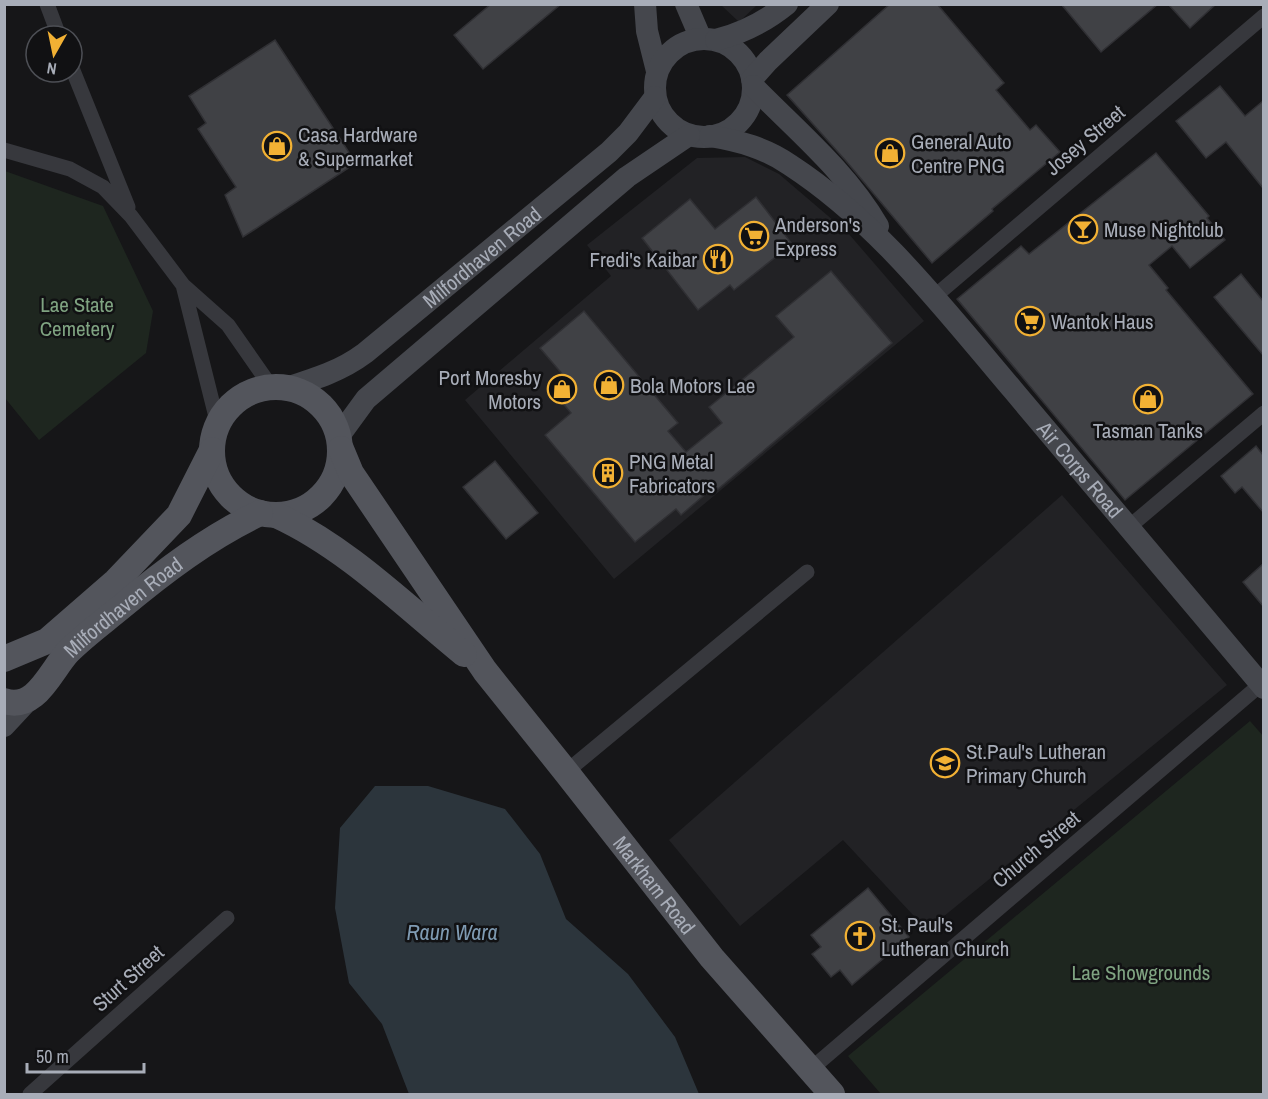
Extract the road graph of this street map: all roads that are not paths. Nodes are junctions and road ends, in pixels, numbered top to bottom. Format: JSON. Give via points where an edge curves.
{"nodes":[{"id":1,"x":47,"y":4,"type":"edge"},
{"id":2,"x":645,"y":4,"type":"edge"},
{"id":3,"x":686,"y":4,"type":"edge"},
{"id":4,"x":787,"y":4,"type":"edge"},
{"id":5,"x":828,"y":4,"type":"edge"},
{"id":6,"x":1263,"y":16,"type":"edge"},
{"id":7,"x":54,"y":24,"type":"edge"},
{"id":8,"x":709,"y":39,"type":"junction"},
{"id":9,"x":657,"y":71,"type":"junction"},
{"id":10,"x":753,"y":82,"type":"junction"},
{"id":11,"x":78,"y":84,"type":"edge"},
{"id":12,"x":655,"y":97,"type":"junction"},
{"id":13,"x":700,"y":135,"type":"junction"},
{"id":14,"x":4,"y":150,"type":"edge"},
{"id":15,"x":131,"y":216,"type":"junction"},
{"id":16,"x":895,"y":255,"type":"junction"},
{"id":17,"x":183,"y":285,"type":"junction"},
{"id":18,"x":934,"y":297,"type":"junction"},
{"id":19,"x":279,"y":388,"type":"junction"},
{"id":20,"x":1263,"y":413,"type":"edge"},
{"id":21,"x":218,"y":425,"type":"junction"},
{"id":22,"x":340,"y":443,"type":"junction"},
{"id":23,"x":212,"y":450,"type":"junction"},
{"id":24,"x":268,"y":514,"type":"junction"},
{"id":25,"x":1129,"y":528,"type":"junction"},
{"id":26,"x":807,"y":572,"type":"dead end"},
{"id":27,"x":9,"y":653,"type":"edge"},
{"id":28,"x":485,"y":671,"type":"junction"},
{"id":29,"x":1262,"y":687,"type":"edge"},
{"id":30,"x":36,"y":693,"type":"junction"},
{"id":31,"x":4,"y":701,"type":"edge"},
{"id":32,"x":4,"y":726,"type":"edge"},
{"id":33,"x":566,"y":772,"type":"junction"},
{"id":34,"x":227,"y":918,"type":"dead end"},
{"id":35,"x":811,"y":1069,"type":"junction"},
{"id":36,"x":30,"y":1095,"type":"edge"},
{"id":37,"x":832,"y":1095,"type":"edge"}],
"edges":[{"from":1,"to":7,"type":"street"},
{"from":2,"to":9,"type":"main road"},
{"from":3,"to":8,"type":"main road"},
{"from":4,"to":8,"type":"main road","via":[[755,27]]},
{"from":5,"to":10,"type":"main road","via":[[768,61]]},
{"from":6,"to":18,"type":"street","name":"Josey Street"},
{"from":8,"to":9,"type":"main road","via":[[682,44],[667,55]]},
{"from":8,"to":10,"type":"main road","via":[[731,46],[750,70]]},
{"from":9,"to":12,"type":"main road"},
{"from":10,"to":13,"type":"main road","via":[[752,101],[745,116],[720,134]]},
{"from":10,"to":16,"type":"main road","name":"Air Corps Road","via":[[853,188]]},
{"from":11,"to":15,"type":"street"},
{"from":12,"to":13,"type":"main road","via":[[660,110],[677,129]]},
{"from":12,"to":19,"type":"main road","name":"Milfordhaven Road","via":[[609,152],[365,353],[326,375]]},
{"from":13,"to":16,"type":"main road","name":"Air Corps Road","via":[[759,148],[789,164],[833,196]]},
{"from":13,"to":22,"type":"main road","name":"Milfordhaven Road","via":[[627,177],[375,391],[356,411]]},
{"from":14,"to":15,"type":"street","via":[[70,169],[103,187]]},
{"from":15,"to":17,"type":"street"},
{"from":16,"to":18,"type":"main road","name":"Air Corps Road"},
{"from":17,"to":19,"type":"street","via":[[228,325]]},
{"from":17,"to":21,"type":"street"},
{"from":18,"to":25,"type":"main road","name":"Air Corps Road"},
{"from":19,"to":21,"type":"main road","via":[[259,389],[240,398],[225,411]]},
{"from":19,"to":22,"type":"main road","via":[[299,391],[317,401],[331,417]]},
{"from":20,"to":25,"type":"street"},
{"from":21,"to":23,"type":"main road"},
{"from":22,"to":24,"type":"main road","via":[[338,470],[329,488],[296,512]]},
{"from":22,"to":28,"type":"main road","name":"Markham Road","via":[[351,472]]},
{"from":23,"to":24,"type":"main road","via":[[215,471],[225,489],[240,504]]},
{"from":23,"to":27,"type":"main road","name":"Milfordhaven Road","via":[[179,515],[116,581],[47,641]]},
{"from":24,"to":28,"type":"main road","name":"Markham Road","via":[[301,526],[326,542]]},
{"from":24,"to":30,"type":"main road","name":"Milfordhaven Road","via":[[234,525],[149,584],[67,654]]},
{"from":25,"to":29,"type":"main road","name":"Air Corps Road"},
{"from":26,"to":33,"type":"street"},
{"from":27,"to":30,"type":"main road","via":[[31,660],[36,667],[41,675]]},
{"from":28,"to":33,"type":"main road","name":"Markham Road"},
{"from":29,"to":35,"type":"street","name":"Church Street"},
{"from":30,"to":31,"type":"main road","via":[[15,704]]},
{"from":30,"to":32,"type":"main road","name":"Milfordhaven Road"},
{"from":33,"to":35,"type":"main road","name":"Markham Road","via":[[712,958]]},
{"from":34,"to":36,"type":"street","name":"Sturt Street"},
{"from":35,"to":37,"type":"main road","name":"Markham Road"}]}
